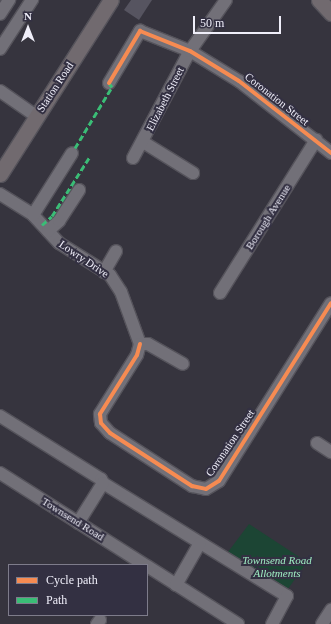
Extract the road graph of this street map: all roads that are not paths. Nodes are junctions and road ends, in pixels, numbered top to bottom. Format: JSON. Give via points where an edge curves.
{"nodes":[{"id":1,"x":9,"y":0,"type":"edge"},
{"id":2,"x":32,"y":0,"type":"edge"},
{"id":3,"x":111,"y":0,"type":"edge"},
{"id":4,"x":226,"y":0,"type":"edge"},
{"id":5,"x":319,"y":0,"type":"edge"},
{"id":6,"x":331,"y":13,"type":"edge"},
{"id":7,"x":0,"y":14,"type":"edge"},
{"id":8,"x":0,"y":49,"type":"edge"},
{"id":9,"x":190,"y":51,"type":"junction"},
{"id":10,"x":109,"y":84,"type":"dead end"},
{"id":11,"x":0,"y":91,"type":"edge"},
{"id":12,"x":36,"y":116,"type":"junction"},
{"id":13,"x":316,"y":140,"type":"junction"},
{"id":14,"x":143,"y":142,"type":"junction"},
{"id":15,"x":72,"y":153,"type":"dead end"},
{"id":16,"x":331,"y":153,"type":"edge"},
{"id":17,"x":133,"y":158,"type":"dead end"},
{"id":18,"x":193,"y":173,"type":"dead end"},
{"id":19,"x":0,"y":174,"type":"edge"},
{"id":20,"x":79,"y":190,"type":"dead end"},
{"id":21,"x":0,"y":194,"type":"edge"},
{"id":22,"x":33,"y":215,"type":"junction"},
{"id":23,"x":48,"y":232,"type":"junction"},
{"id":24,"x":116,"y":251,"type":"dead end"},
{"id":25,"x":104,"y":272,"type":"junction"},
{"id":26,"x":220,"y":293,"type":"dead end"},
{"id":27,"x":331,"y":303,"type":"edge"},
{"id":28,"x":140,"y":344,"type":"junction"},
{"id":29,"x":183,"y":364,"type":"dead end"},
{"id":30,"x":0,"y":416,"type":"edge"},
{"id":31,"x":318,"y":443,"type":"dead end"},
{"id":32,"x":331,"y":452,"type":"edge"},
{"id":33,"x":0,"y":473,"type":"edge"},
{"id":34,"x":104,"y":483,"type":"junction"},
{"id":35,"x":78,"y":523,"type":"junction"},
{"id":36,"x":200,"y":543,"type":"junction"},
{"id":37,"x":143,"y":564,"type":"edge"},
{"id":38,"x":148,"y":567,"type":"edge"},
{"id":39,"x":176,"y":585,"type":"junction"},
{"id":40,"x":331,"y":610,"type":"edge"},
{"id":41,"x":238,"y":624,"type":"edge"},
{"id":42,"x":272,"y":624,"type":"edge"},
{"id":43,"x":322,"y":624,"type":"edge"}],
"edges":[{"from":1,"to":7,"type":"street"},
{"from":2,"to":8,"type":"street"},
{"from":3,"to":12,"type":"main road","name":"Station Road"},
{"from":4,"to":9,"type":"street","name":"Elizabeth Street"},
{"from":5,"to":6,"type":"main road"},
{"from":9,"to":10,"type":"street","name":"Coronation Street","via":[[140,31]]},
{"from":9,"to":13,"type":"street","name":"Coronation Street","via":[[239,81]]},
{"from":9,"to":14,"type":"street","name":"Elizabeth Street"},
{"from":11,"to":12,"type":"street"},
{"from":12,"to":19,"type":"main road","name":"Station Road"},
{"from":13,"to":16,"type":"street","name":"Coronation Street"},
{"from":13,"to":26,"type":"street","name":"Borough Avenue"},
{"from":14,"to":17,"type":"street","name":"Elizabeth Street"},
{"from":14,"to":18,"type":"street"},
{"from":15,"to":22,"type":"street"},
{"from":20,"to":23,"type":"street","via":[[59,222]]},
{"from":21,"to":22,"type":"street","name":"Lowry Drive"},
{"from":22,"to":23,"type":"street","name":"Lowry Drive"},
{"from":23,"to":25,"type":"street","name":"Lowry Drive","via":[[59,243]]},
{"from":24,"to":25,"type":"street"},
{"from":25,"to":28,"type":"street","name":"Lowry Drive","via":[[112,278],[120,292]]},
{"from":27,"to":28,"type":"street","name":"Coronation Street","via":[[219,481],[206,489],[192,486],[110,433],[101,423],[100,414],[137,355]]},
{"from":28,"to":29,"type":"street","via":[[148,344]]},
{"from":30,"to":34,"type":"street"},
{"from":31,"to":32,"type":"street"},
{"from":33,"to":35,"type":"street","name":"Townsend Road"},
{"from":34,"to":35,"type":"street"},
{"from":34,"to":36,"type":"street"},
{"from":35,"to":37,"type":"street","name":"Townsend Road"},
{"from":36,"to":39,"type":"street"},
{"from":36,"to":42,"type":"street","via":[[287,596]]},
{"from":38,"to":39,"type":"street","name":"Townsend Road"},
{"from":39,"to":41,"type":"street","name":"Townsend Road"},
{"from":40,"to":43,"type":"street"}]}
